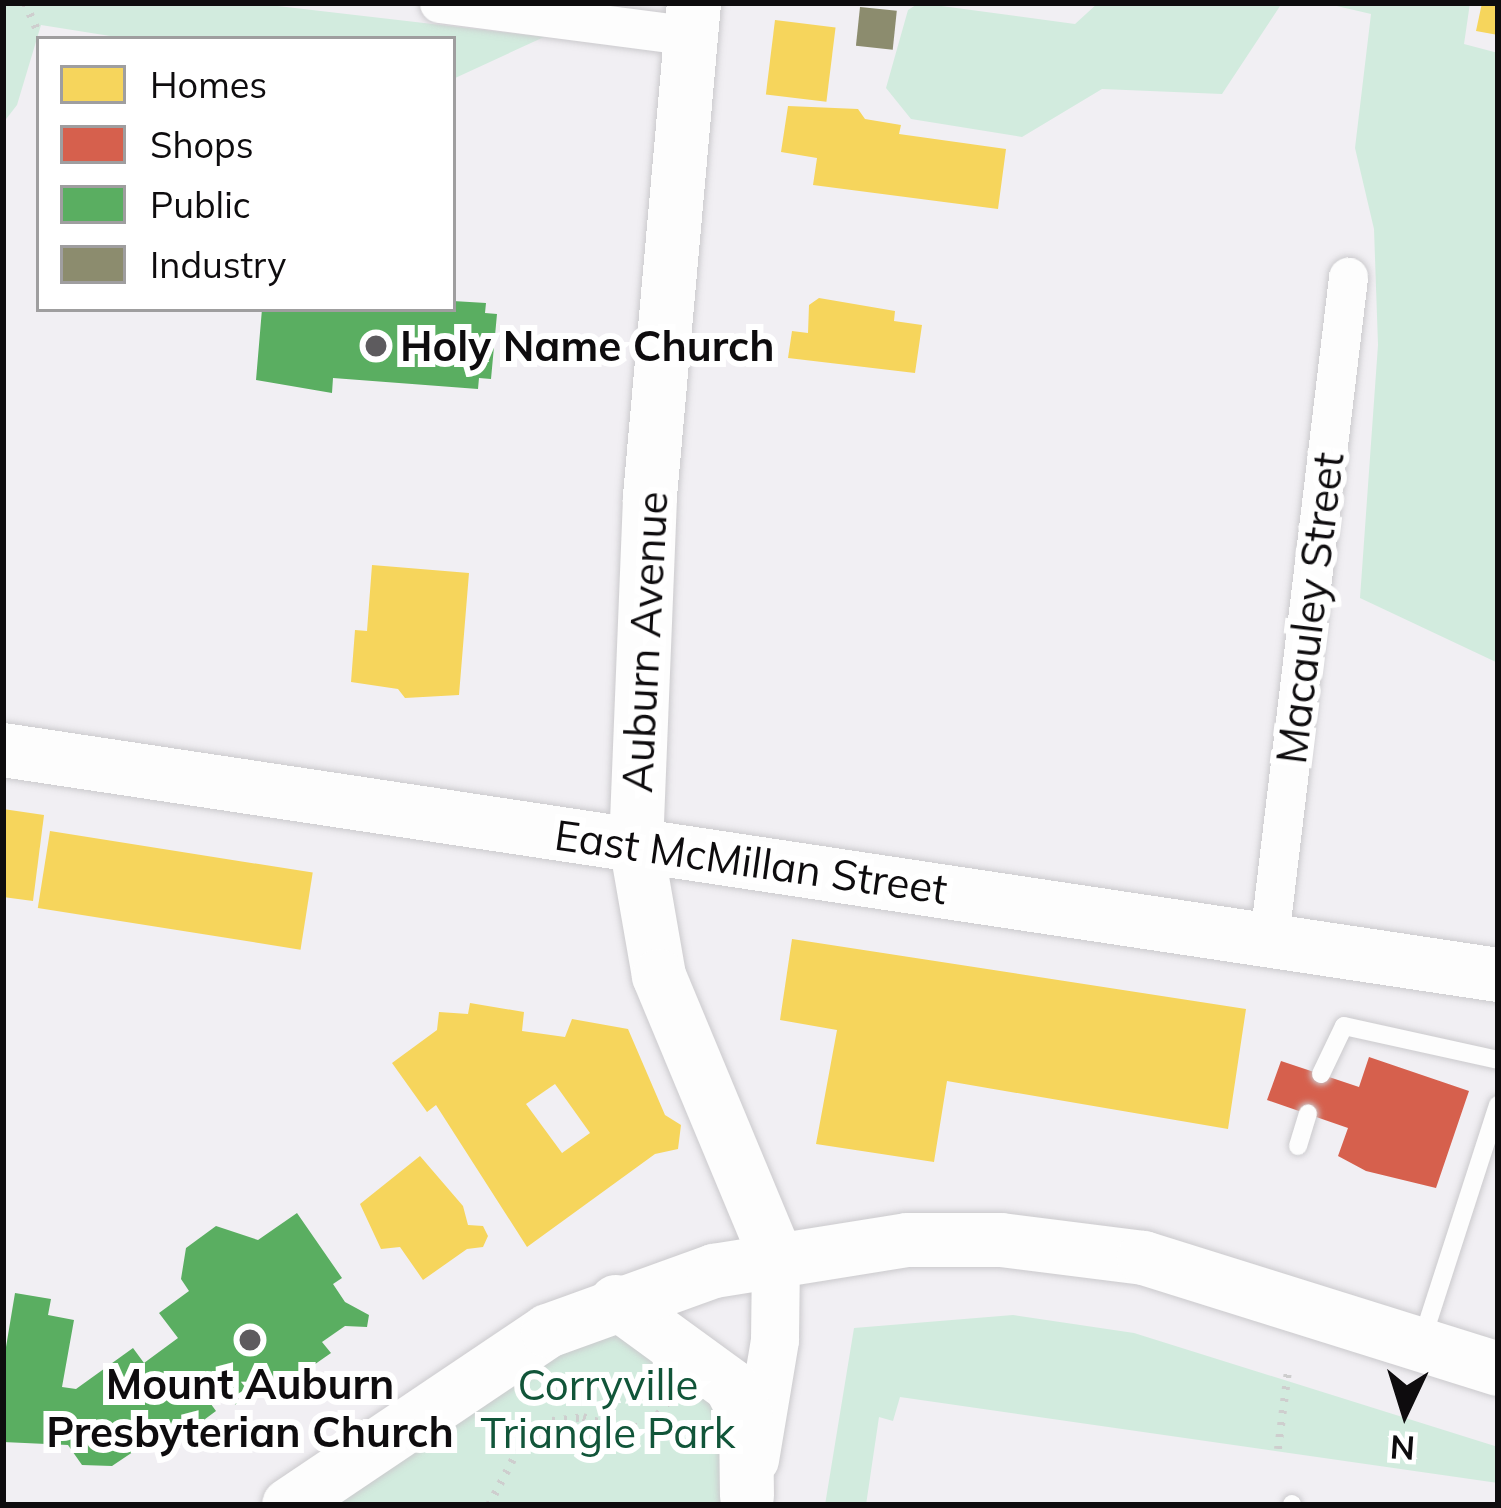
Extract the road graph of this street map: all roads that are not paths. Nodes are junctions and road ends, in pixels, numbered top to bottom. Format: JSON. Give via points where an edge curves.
{"nodes":[{"id":1,"x":439,"y":3,"type":"edge"},
{"id":2,"x":693,"y":20,"type":"edge"},
{"id":3,"x":1348,"y":278,"type":"dead end"},
{"id":4,"x":3,"y":750,"type":"edge"},
{"id":5,"x":636,"y":844,"type":"junction"},
{"id":6,"x":1269,"y":938,"type":"junction"},
{"id":7,"x":1498,"y":975,"type":"edge"},
{"id":8,"x":1498,"y":1060,"type":"edge"},
{"id":9,"x":1321,"y":1074,"type":"dead end"},
{"id":10,"x":1498,"y":1105,"type":"edge"},
{"id":11,"x":1308,"y":1114,"type":"dead end"},
{"id":12,"x":1298,"y":1146,"type":"dead end"},
{"id":13,"x":776,"y":1258,"type":"junction"},
{"id":14,"x":616,"y":1302,"type":"junction"},
{"id":15,"x":1420,"y":1344,"type":"junction"},
{"id":16,"x":1498,"y":1369,"type":"edge"},
{"id":17,"x":745,"y":1501,"type":"edge"},
{"id":18,"x":289,"y":1505,"type":"edge"}],
"edges":[{"from":1,"to":2,"type":"street"},
{"from":2,"to":5,"type":"main road","name":"Auburn Avenue","via":[[650,498]]},
{"from":3,"to":6,"type":"street","name":"Macauley Street"},
{"from":4,"to":5,"type":"main road","name":"East McMillan Street"},
{"from":5,"to":6,"type":"main road","name":"East McMillan Street"},
{"from":5,"to":13,"type":"main road","name":"Auburn Avenue","via":[[659,976]]},
{"from":6,"to":7,"type":"main road","name":"East McMillan Street"},
{"from":8,"to":9,"type":"lane","via":[[1343,1026]]},
{"from":10,"to":15,"type":"lane"},
{"from":11,"to":12,"type":"lane"},
{"from":13,"to":14,"type":"main road"},
{"from":13,"to":15,"type":"main road","via":[[907,1240],[1094,1249],[1186,1268]]},
{"from":13,"to":17,"type":"street","via":[[775,1340]]},
{"from":14,"to":17,"type":"main road","via":[[713,1366],[730,1386],[746,1415]]},
{"from":14,"to":18,"type":"main road","via":[[548,1331]]},
{"from":15,"to":16,"type":"main road"}]}
